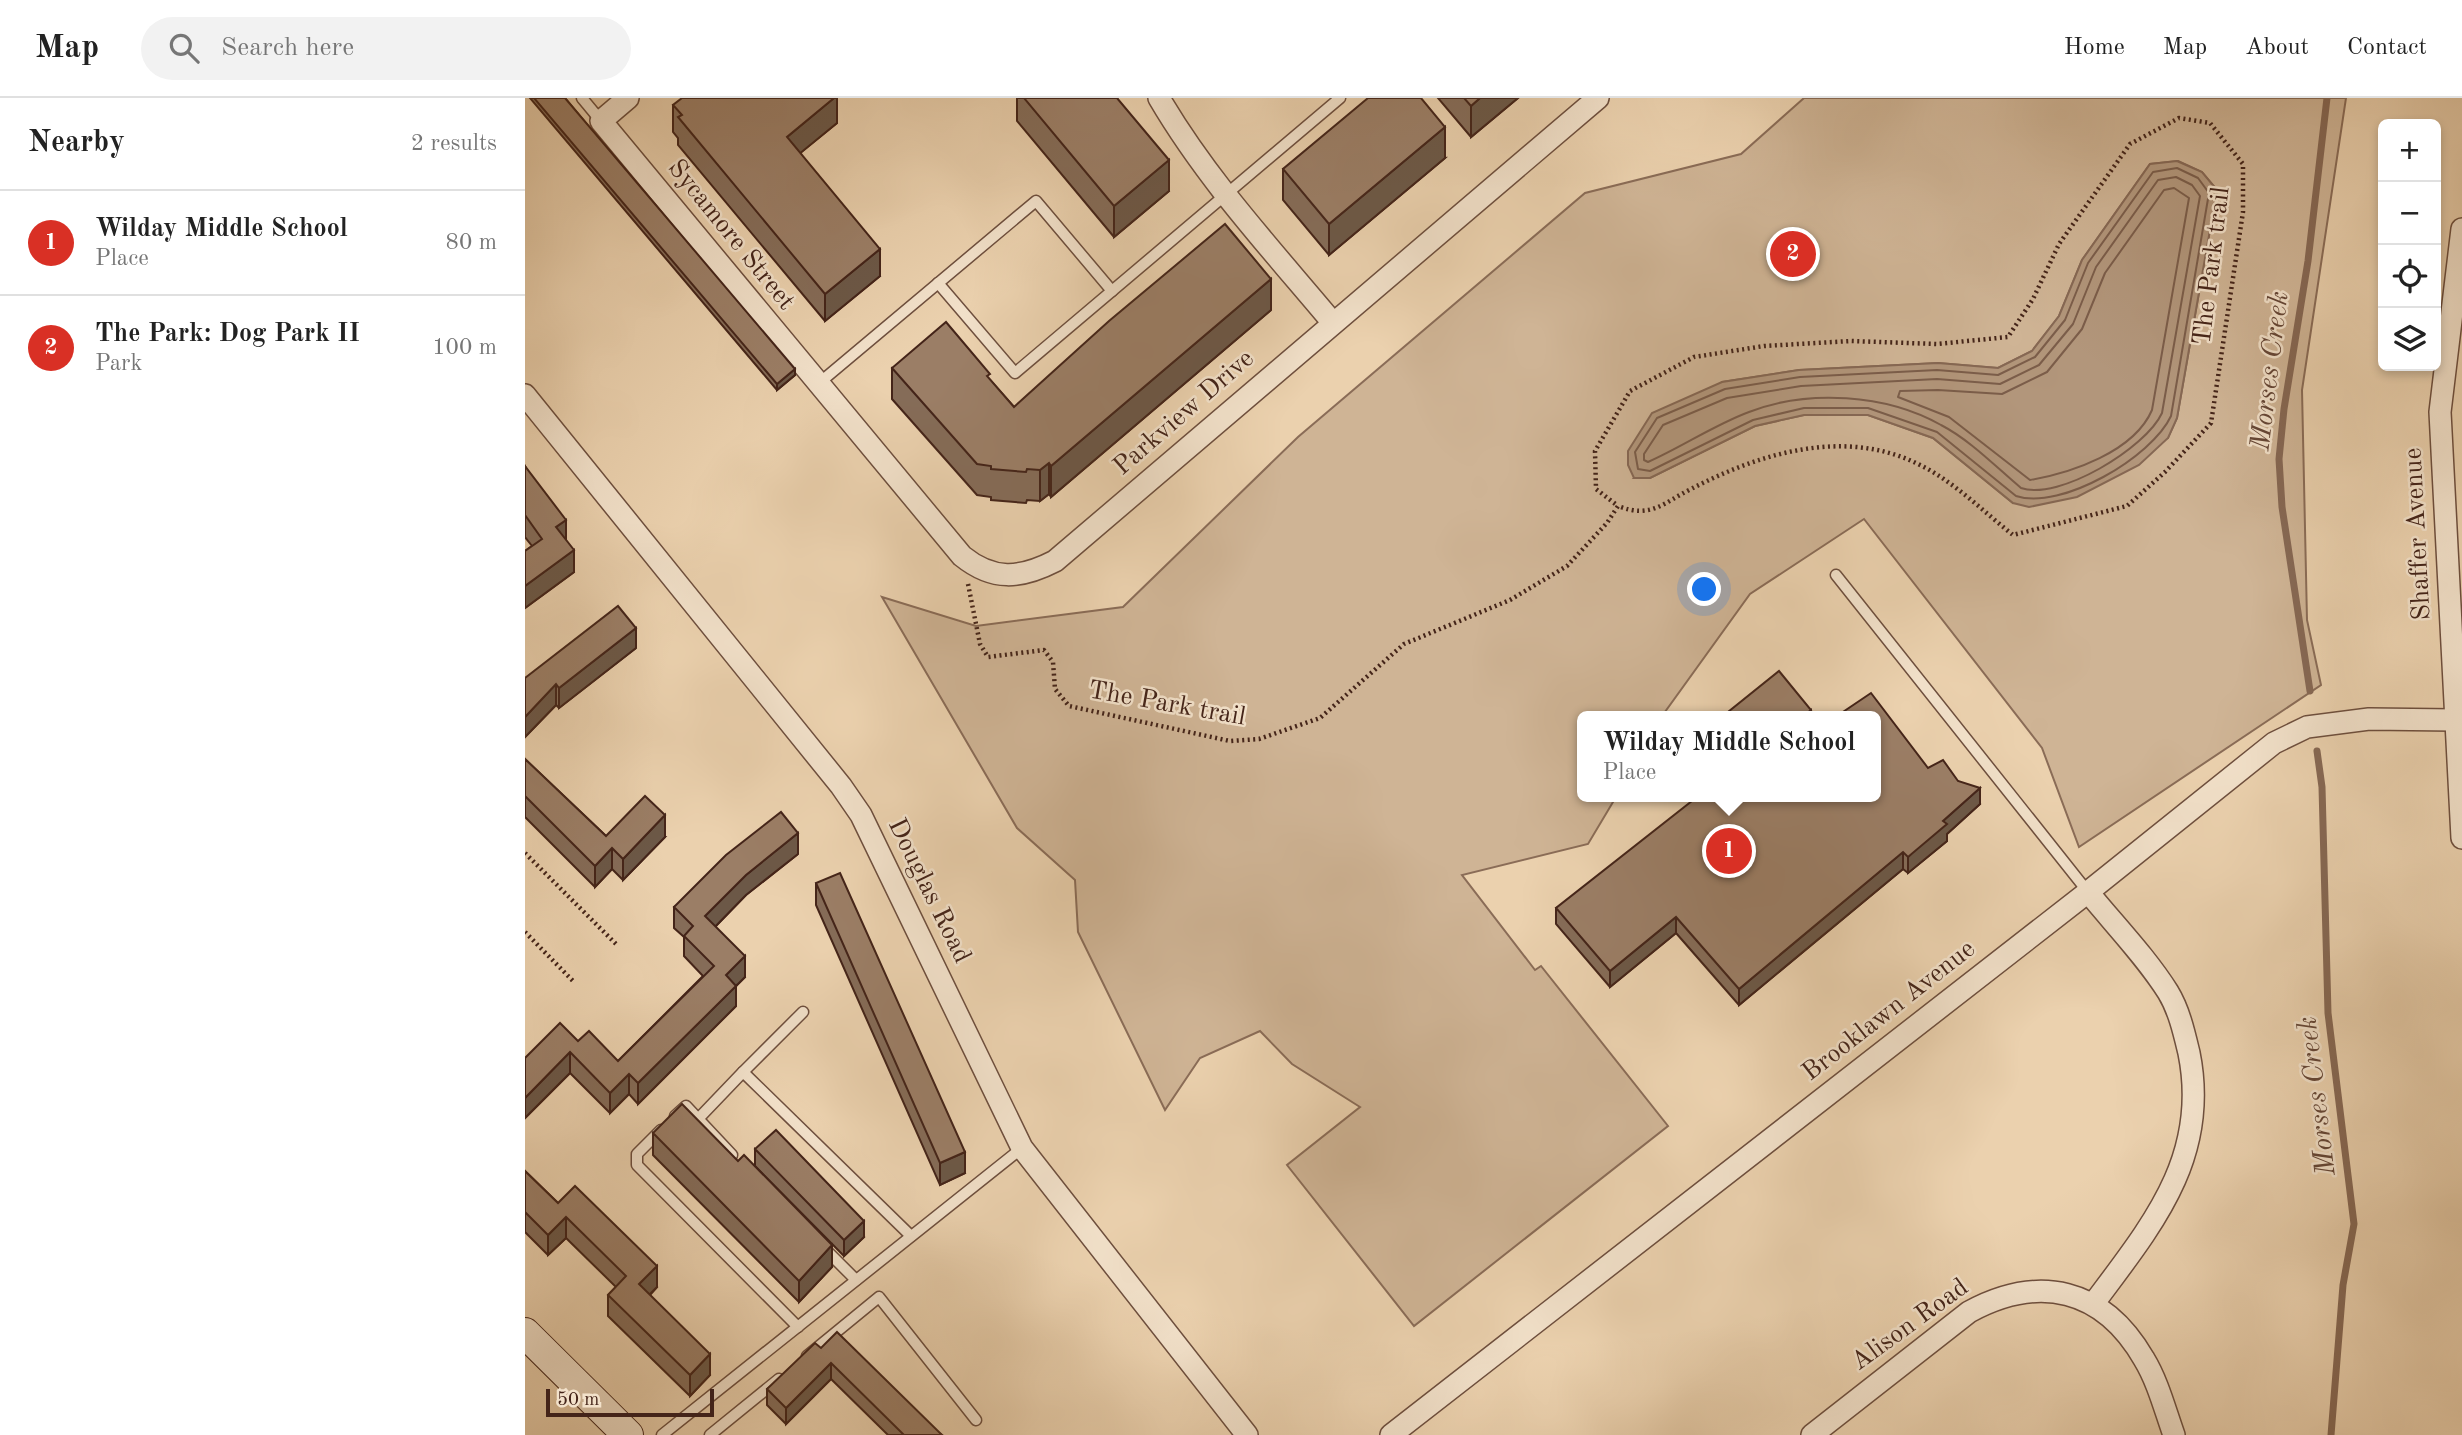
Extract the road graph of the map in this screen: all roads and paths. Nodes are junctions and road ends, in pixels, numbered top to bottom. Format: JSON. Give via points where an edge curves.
{"nodes":[{"id":1,"x":582,"y":98,"type":"edge"},
{"id":2,"x":628,"y":98,"type":"edge"},
{"id":3,"x":1160,"y":98,"type":"edge"},
{"id":4,"x":1340,"y":98,"type":"edge"},
{"id":5,"x":1598,"y":98,"type":"edge"},
{"id":6,"x":601,"y":121,"type":"junction"},
{"id":7,"x":1227,"y":195,"type":"junction"},
{"id":8,"x":2462,"y":229,"type":"edge"},
{"id":9,"x":938,"y":283,"type":"junction"},
{"id":10,"x":1112,"y":291,"type":"junction"},
{"id":11,"x":1333,"y":323,"type":"junction"},
{"id":12,"x":817,"y":384,"type":"junction"},
{"id":13,"x":525,"y":395,"type":"edge"},
{"id":14,"x":1618,"y":506,"type":"junction"},
{"id":15,"x":962,"y":556,"type":"junction"},
{"id":16,"x":1836,"y":575,"type":"dead end"},
{"id":17,"x":2454,"y":720,"type":"junction"},
{"id":18,"x":2462,"y":838,"type":"edge"},
{"id":19,"x":525,"y":853,"type":"edge"},
{"id":20,"x":2088,"y":892,"type":"junction"},
{"id":21,"x":525,"y":932,"type":"edge"},
{"id":22,"x":616,"y":944,"type":"dead end"},
{"id":23,"x":576,"y":983,"type":"dead end"},
{"id":24,"x":803,"y":1012,"type":"dead end"},
{"id":25,"x":743,"y":1072,"type":"junction"},
{"id":26,"x":698,"y":1119,"type":"junction"},
{"id":27,"x":1023,"y":1148,"type":"junction"},
{"id":28,"x":741,"y":1165,"type":"edge"},
{"id":29,"x":812,"y":1236,"type":"edge"},
{"id":30,"x":911,"y":1236,"type":"junction"},
{"id":31,"x":856,"y":1280,"type":"junction"},
{"id":32,"x":2094,"y":1303,"type":"junction"},
{"id":33,"x":797,"y":1327,"type":"junction"},
{"id":34,"x":525,"y":1333,"type":"edge"},
{"id":35,"x":795,"y":1366,"type":"edge"},
{"id":36,"x":784,"y":1375,"type":"edge"},
{"id":37,"x":976,"y":1420,"type":"dead end"},
{"id":38,"x":628,"y":1435,"type":"edge"},
{"id":39,"x":662,"y":1435,"type":"edge"},
{"id":40,"x":711,"y":1435,"type":"edge"},
{"id":41,"x":1247,"y":1435,"type":"edge"},
{"id":42,"x":1391,"y":1435,"type":"edge"},
{"id":43,"x":1812,"y":1435,"type":"edge"},
{"id":44,"x":2174,"y":1435,"type":"edge"}],
"edges":[{"from":1,"to":6,"type":"lane"},
{"from":2,"to":6,"type":"street"},
{"from":3,"to":7,"type":"street","via":[[1188,145]]},
{"from":4,"to":7,"type":"lane"},
{"from":5,"to":11,"type":"street","name":"Parkview Drive"},
{"from":6,"to":12,"type":"street","name":"Sycamore Street"},
{"from":7,"to":10,"type":"lane"},
{"from":7,"to":11,"type":"street"},
{"from":8,"to":17,"type":"street","name":"Shaffer Avenue","via":[[2440,412]]},
{"from":9,"to":10,"type":"lane","via":[[1014,373]]},
{"from":9,"to":10,"type":"lane","via":[[1036,201]]},
{"from":9,"to":12,"type":"lane"},
{"from":11,"to":15,"type":"street","name":"Parkview Drive","via":[[1055,561],[1033,572],[1003,575],[980,570]]},
{"from":12,"to":15,"type":"street","name":"Parkview Drive"},
{"from":13,"to":27,"type":"street","name":"Douglas Road","via":[[861,815]]},
{"from":14,"to":14,"type":"path","name":"The Park trail","via":[[1633,512],[1659,509],[1748,464],[1808,446],[1860,446],[1920,464],[2013,535],[2127,506],[2211,423],[2243,212],[2243,164],[2210,122],[2179,118],[2130,144],[2059,244],[2033,299],[2008,337],[1937,344],[1851,341],[1764,346],[1694,357],[1630,391],[1595,451],[1596,489]]},
{"from":14,"to":15,"type":"path","name":"The Park trail","via":[[1567,566],[1510,600],[1404,644],[1320,718],[1259,739],[1230,741],[1069,706],[1055,689],[1053,662],[1044,650],[988,657],[980,644]]},
{"from":16,"to":20,"type":"lane"},
{"from":17,"to":18,"type":"street","name":"Shaffer Avenue"},
{"from":17,"to":20,"type":"street","name":"Brooklawn Avenue","via":[[2369,719],[2307,726],[2274,743]]},
{"from":19,"to":22,"type":"path"},
{"from":20,"to":32,"type":"street","via":[[2169,992],[2185,1037],[2193,1084],[2190,1132],[2173,1189]]},
{"from":20,"to":42,"type":"street","name":"Brooklawn Avenue"},
{"from":21,"to":23,"type":"path"},
{"from":24,"to":25,"type":"lane"},
{"from":25,"to":26,"type":"lane"},
{"from":25,"to":30,"type":"lane"},
{"from":26,"to":28,"type":"lane"},
{"from":26,"to":33,"type":"lane","via":[[685,1106],[637,1154],[637,1165]]},
{"from":27,"to":30,"type":"lane"},
{"from":27,"to":41,"type":"street","name":"Douglas Road"},
{"from":29,"to":31,"type":"lane"},
{"from":30,"to":31,"type":"lane"},
{"from":31,"to":33,"type":"lane"},
{"from":32,"to":43,"type":"street","name":"Alison Road","via":[[2042,1290],[1991,1300],[1969,1312]]},
{"from":32,"to":44,"type":"street","via":[[2145,1360]]},
{"from":33,"to":39,"type":"lane"},
{"from":34,"to":38,"type":"main road"},
{"from":35,"to":37,"type":"lane","via":[[879,1297]]},
{"from":36,"to":40,"type":"lane"}]}
